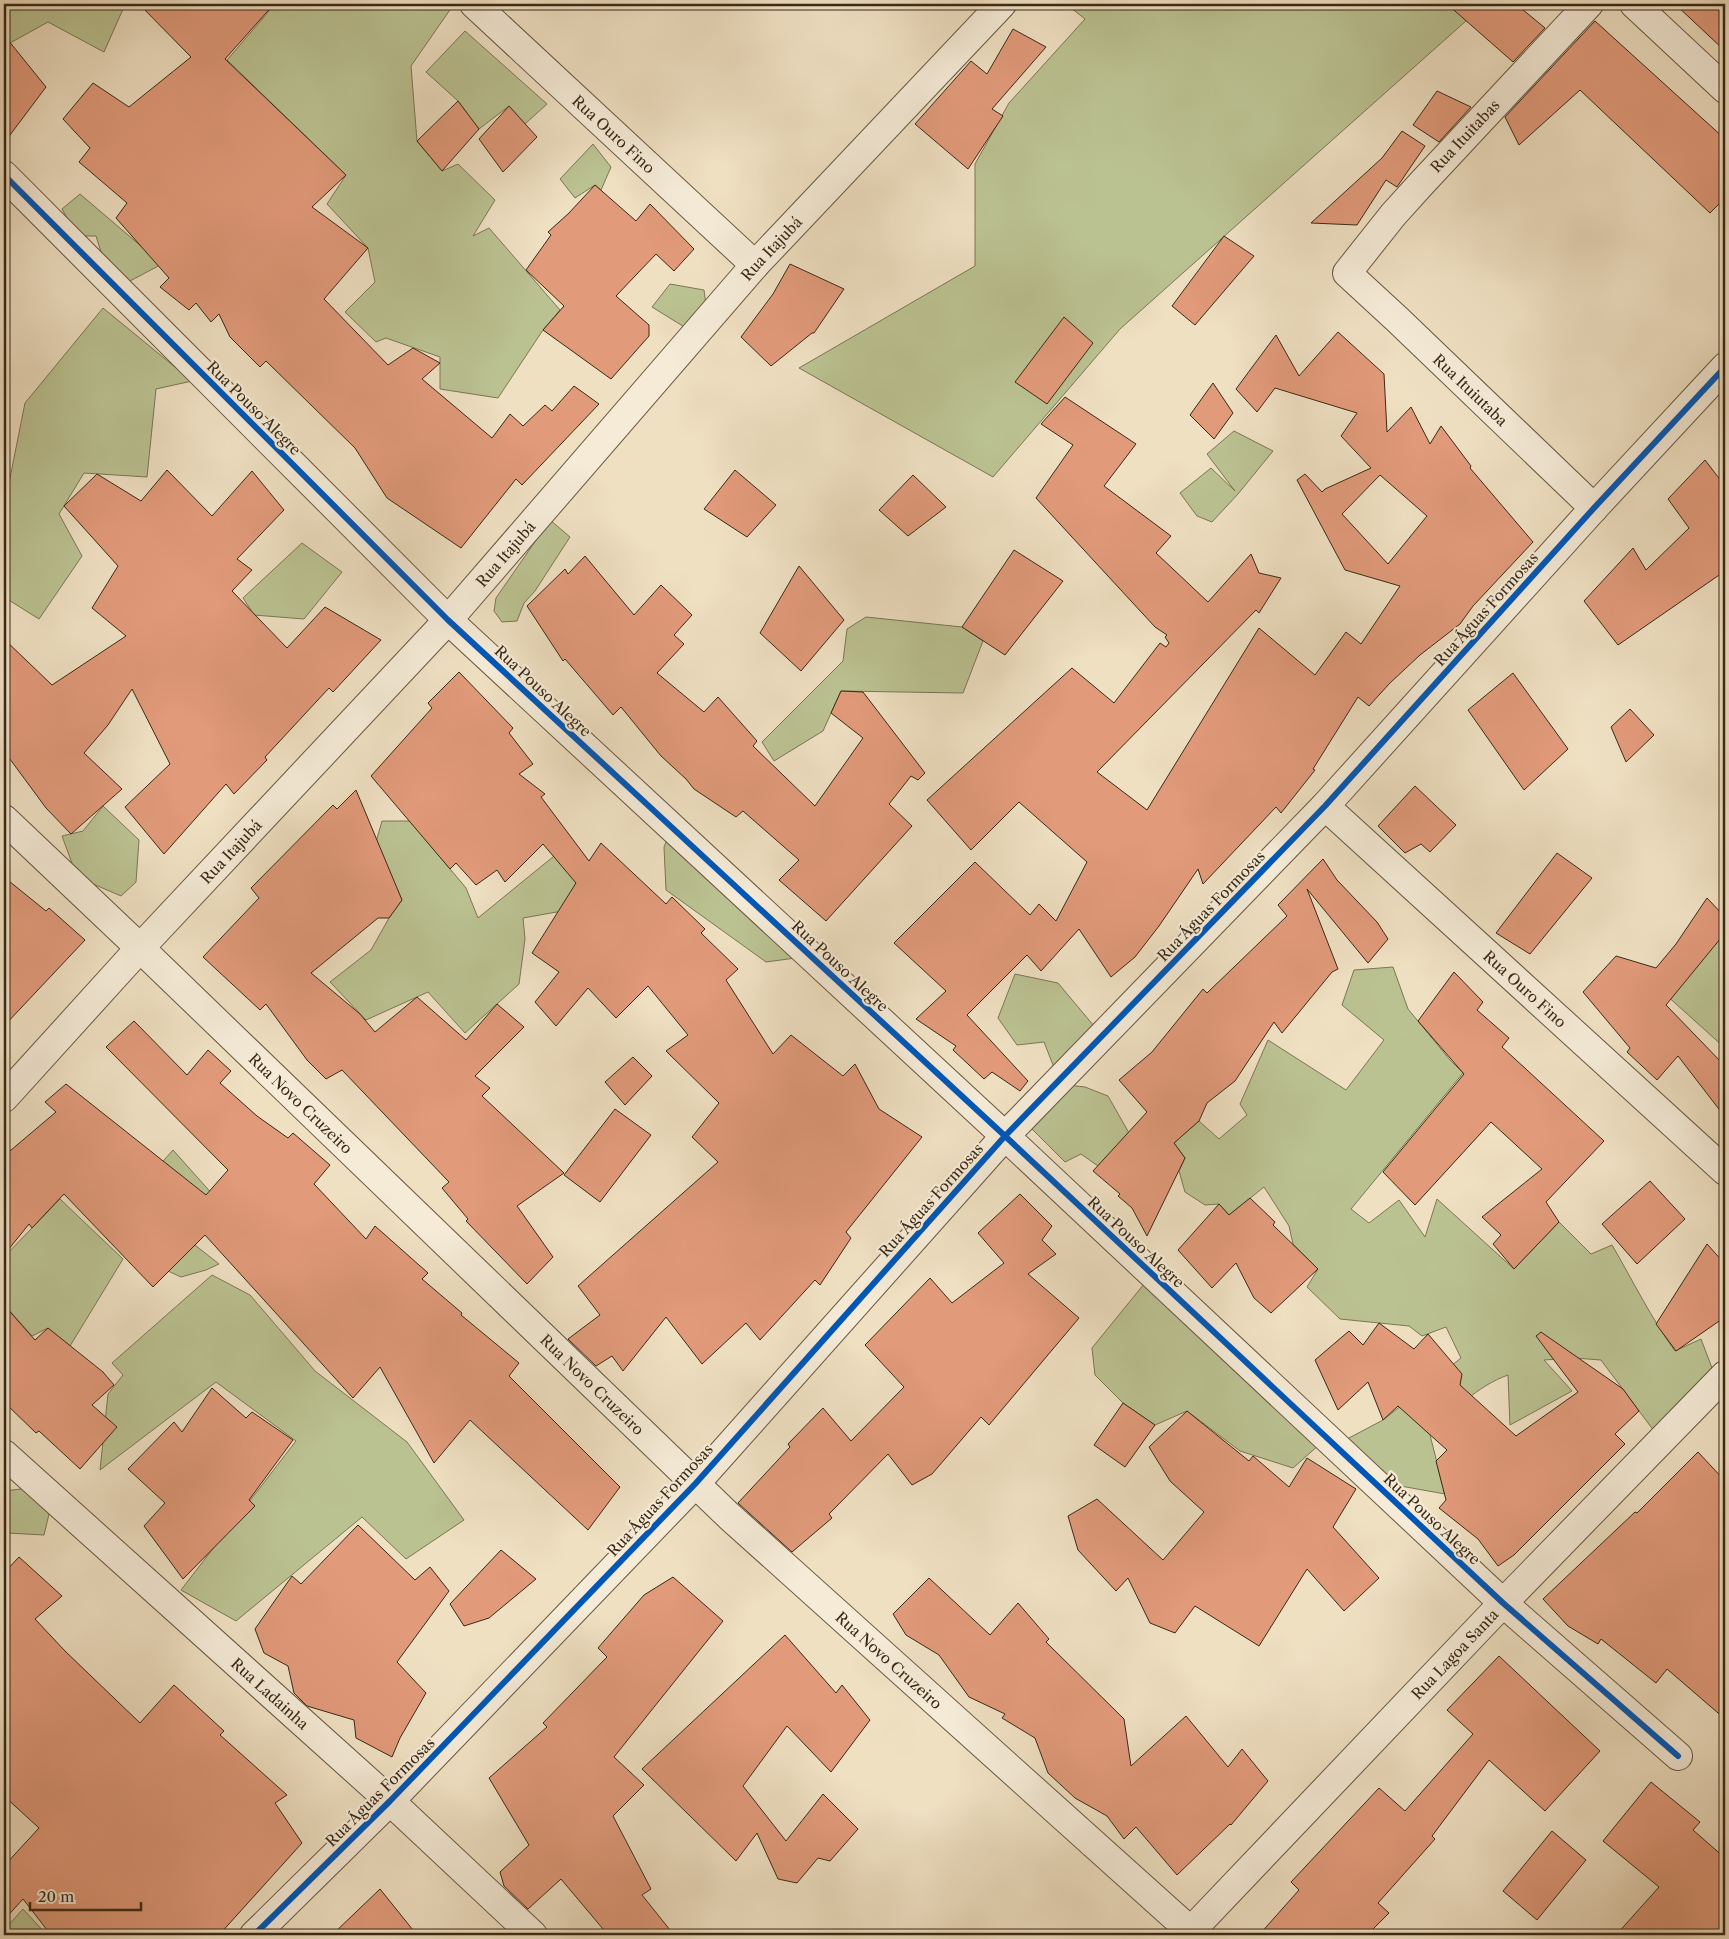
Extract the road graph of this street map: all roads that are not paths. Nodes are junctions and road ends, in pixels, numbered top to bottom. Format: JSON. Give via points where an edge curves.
{"nodes":[{"id":1,"x":474,"y":4,"type":"edge"},
{"id":2,"x":1002,"y":4,"type":"edge"},
{"id":3,"x":1590,"y":4,"type":"edge"},
{"id":4,"x":1634,"y":4,"type":"edge"},
{"id":5,"x":1725,"y":89,"type":"edge"},
{"id":6,"x":4,"y":176,"type":"edge"},
{"id":7,"x":755,"y":265,"type":"junction"},
{"id":8,"x":1346,"y":273,"type":"joint"},
{"id":9,"x":1725,"y":366,"type":"edge"},
{"id":10,"x":1594,"y":508,"type":"junction"},
{"id":11,"x":448,"y":620,"type":"junction"},
{"id":12,"x":1325,"y":806,"type":"junction"},
{"id":13,"x":4,"y":819,"type":"edge"},
{"id":14,"x":140,"y":948,"type":"junction"},
{"id":15,"x":4,"y":1098,"type":"edge"},
{"id":16,"x":1005,"y":1136,"type":"junction"},
{"id":17,"x":1725,"y":1170,"type":"edge"},
{"id":18,"x":1725,"y":1375,"type":"edge"},
{"id":19,"x":4,"y":1454,"type":"edge"},
{"id":20,"x":696,"y":1482,"type":"junction"},
{"id":21,"x":1503,"y":1603,"type":"junction"},
{"id":22,"x":1678,"y":1756,"type":"dead end"},
{"id":23,"x":390,"y":1801,"type":"junction"},
{"id":24,"x":1191,"y":1934,"type":"edge"},
{"id":25,"x":254,"y":1935,"type":"edge"},
{"id":26,"x":533,"y":1935,"type":"edge"}],
"edges":[{"from":1,"to":7,"type":"street","name":"Rua Ouro Fino"},
{"from":2,"to":7,"type":"street","name":"Rua Itajubá"},
{"from":3,"to":8,"type":"street","name":"Rua Ituitabas","via":[[1426,178]]},
{"from":4,"to":5,"type":"street"},
{"from":6,"to":11,"type":"street","name":"Rua Pouso Alegre"},
{"from":7,"to":11,"type":"street","name":"Rua Itajubá"},
{"from":8,"to":10,"type":"street","name":"Rua Ituiutaba"},
{"from":9,"to":10,"type":"street","name":"Rua Águas Formosas"},
{"from":10,"to":12,"type":"street","name":"Rua Águas Formosas"},
{"from":11,"to":14,"type":"street","name":"Rua Itajubá"},
{"from":11,"to":16,"type":"street","name":"Rua Pouso Alegre"},
{"from":12,"to":16,"type":"street","name":"Rua Águas Formosas"},
{"from":12,"to":17,"type":"street","name":"Rua Ouro Fino"},
{"from":13,"to":14,"type":"street","name":"Rua Novo Cruzeiro"},
{"from":14,"to":15,"type":"street","name":"Rua Itajubá"},
{"from":14,"to":20,"type":"street","name":"Rua Novo Cruzeiro"},
{"from":16,"to":20,"type":"street","name":"Rua Águas Formosas"},
{"from":16,"to":21,"type":"street","name":"Rua Pouso Alegre"},
{"from":18,"to":21,"type":"street","name":"Rua Lagoa Santa"},
{"from":19,"to":23,"type":"street","name":"Rua Ladainha"},
{"from":20,"to":23,"type":"street","name":"Rua Águas Formosas"},
{"from":20,"to":24,"type":"street","name":"Rua Novo Cruzeiro","via":[[729,1516]]},
{"from":21,"to":22,"type":"street","name":"Rua Pouso Alegre"},
{"from":21,"to":24,"type":"street","name":"Rua Lagoa Santa"},
{"from":23,"to":25,"type":"street","name":"Rua Águas Formosas"},
{"from":23,"to":26,"type":"street","name":"Rua Ladainha"}]}
